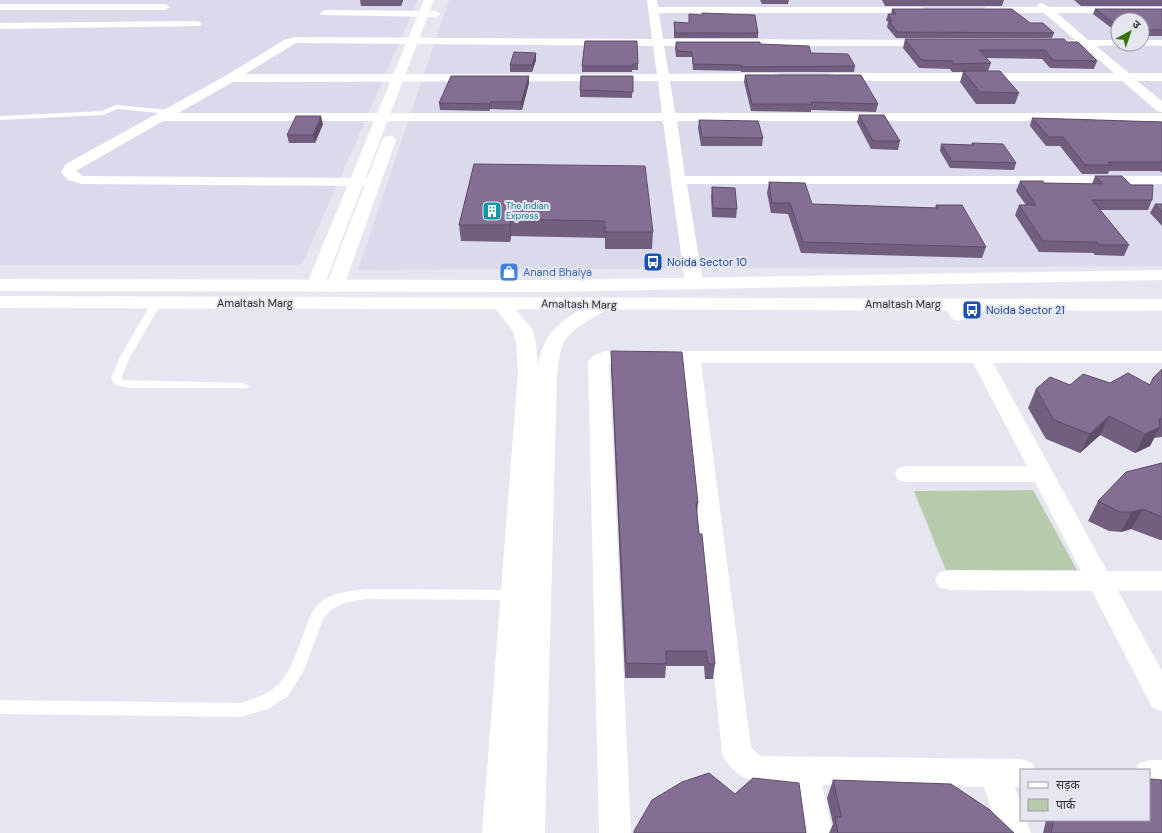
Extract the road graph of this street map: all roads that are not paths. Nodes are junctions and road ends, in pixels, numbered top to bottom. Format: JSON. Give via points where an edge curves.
{"nodes":[{"id":1,"x":56,"y":0,"type":"edge"},
{"id":2,"x":1034,"y":0,"type":"edge"},
{"id":3,"x":653,"y":5,"type":"edge"},
{"id":4,"x":0,"y":7,"type":"edge"},
{"id":5,"x":46,"y":7,"type":"junction"},
{"id":6,"x":433,"y":7,"type":"edge"},
{"id":7,"x":929,"y":10,"type":"edge"},
{"id":8,"x":976,"y":10,"type":"edge"},
{"id":9,"x":1047,"y":10,"type":"junction"},
{"id":10,"x":1162,"y":10,"type":"edge"},
{"id":11,"x":325,"y":13,"type":"dead end"},
{"id":12,"x":196,"y":24,"type":"dead end"},
{"id":13,"x":130,"y":25,"type":"junction"},
{"id":14,"x":0,"y":26,"type":"edge"},
{"id":15,"x":20,"y":26,"type":"junction"},
{"id":16,"x":5,"y":37,"type":"dead end"},
{"id":17,"x":419,"y":42,"type":"junction"},
{"id":18,"x":659,"y":42,"type":"junction"},
{"id":19,"x":943,"y":43,"type":"edge"},
{"id":20,"x":1038,"y":43,"type":"edge"},
{"id":21,"x":1085,"y":43,"type":"junction"},
{"id":22,"x":1110,"y":43,"type":"edge"},
{"id":23,"x":1150,"y":43,"type":"edge"},
{"id":24,"x":1162,"y":43,"type":"edge"},
{"id":25,"x":406,"y":77,"type":"junction"},
{"id":26,"x":664,"y":77,"type":"junction"},
{"id":27,"x":783,"y":77,"type":"edge"},
{"id":28,"x":823,"y":77,"type":"edge"},
{"id":29,"x":1125,"y":77,"type":"junction"},
{"id":30,"x":1162,"y":77,"type":"edge"},
{"id":31,"x":231,"y":78,"type":"junction"},
{"id":32,"x":408,"y":90,"type":"dead end"},
{"id":33,"x":403,"y":104,"type":"dead end"},
{"id":34,"x":1162,"y":108,"type":"edge"},
{"id":35,"x":166,"y":115,"type":"junction"},
{"id":36,"x":670,"y":117,"type":"junction"},
{"id":37,"x":1162,"y":117,"type":"edge"},
{"id":38,"x":0,"y":118,"type":"edge"},
{"id":39,"x":382,"y":118,"type":"junction"},
{"id":40,"x":398,"y":118,"type":"junction"},
{"id":41,"x":679,"y":180,"type":"junction"},
{"id":42,"x":1162,"y":180,"type":"edge"},
{"id":43,"x":357,"y":182,"type":"junction"},
{"id":44,"x":374,"y":182,"type":"junction"},
{"id":45,"x":1100,"y":275,"type":"junction"},
{"id":46,"x":1162,"y":275,"type":"edge"},
{"id":47,"x":694,"y":283,"type":"junction"},
{"id":48,"x":0,"y":285,"type":"edge"},
{"id":49,"x":1162,"y":285,"type":"edge"},
{"id":50,"x":315,"y":286,"type":"junction"},
{"id":51,"x":335,"y":286,"type":"junction"},
{"id":52,"x":0,"y":302,"type":"edge"},
{"id":53,"x":157,"y":302,"type":"junction"},
{"id":54,"x":500,"y":303,"type":"junction"},
{"id":55,"x":603,"y":304,"type":"junction"},
{"id":56,"x":1161,"y":305,"type":"edge"},
{"id":57,"x":524,"y":336,"type":"junction"},
{"id":58,"x":557,"y":338,"type":"junction"},
{"id":59,"x":1162,"y":357,"type":"edge"},
{"id":60,"x":691,"y":358,"type":"junction"},
{"id":61,"x":980,"y":358,"type":"junction"},
{"id":62,"x":244,"y":386,"type":"dead end"},
{"id":63,"x":533,"y":461,"type":"junction"},
{"id":64,"x":906,"y":474,"type":"dead end"},
{"id":65,"x":1042,"y":474,"type":"junction"},
{"id":66,"x":948,"y":580,"type":"dead end"},
{"id":67,"x":1100,"y":580,"type":"junction"},
{"id":68,"x":1162,"y":581,"type":"edge"},
{"id":69,"x":515,"y":595,"type":"junction"},
{"id":70,"x":1162,"y":698,"type":"edge"},
{"id":71,"x":0,"y":708,"type":"edge"},
{"id":72,"x":804,"y":770,"type":"junction"},
{"id":73,"x":1007,"y":772,"type":"edge"},
{"id":74,"x":1150,"y":774,"type":"edge"},
{"id":75,"x":1162,"y":774,"type":"edge"},
{"id":76,"x":499,"y":833,"type":"edge"},
{"id":77,"x":528,"y":833,"type":"edge"},
{"id":78,"x":615,"y":833,"type":"edge"},
{"id":79,"x":817,"y":833,"type":"edge"},
{"id":80,"x":1015,"y":833,"type":"edge"}],
"edges":[{"from":1,"to":5,"type":"street"},
{"from":2,"to":9,"type":"street"},
{"from":3,"to":7,"type":"street"},
{"from":3,"to":18,"type":"street"},
{"from":4,"to":5,"type":"street"},
{"from":5,"to":13,"type":"street","via":[[168,5]]},
{"from":5,"to":15,"type":"street"},
{"from":6,"to":11,"type":"street"},
{"from":6,"to":17,"type":"street"},
{"from":8,"to":9,"type":"street"},
{"from":9,"to":10,"type":"street"},
{"from":9,"to":21,"type":"street"},
{"from":12,"to":13,"type":"street"},
{"from":13,"to":15,"type":"street"},
{"from":14,"to":15,"type":"street"},
{"from":15,"to":16,"type":"street"},
{"from":17,"to":18,"type":"street"},
{"from":17,"to":25,"type":"street"},
{"from":17,"to":31,"type":"street","via":[[295,40]]},
{"from":18,"to":19,"type":"street"},
{"from":18,"to":26,"type":"street"},
{"from":20,"to":21,"type":"street"},
{"from":21,"to":22,"type":"street"},
{"from":21,"to":29,"type":"street"},
{"from":23,"to":24,"type":"street"},
{"from":25,"to":26,"type":"street"},
{"from":25,"to":31,"type":"street"},
{"from":25,"to":32,"type":"street"},
{"from":25,"to":39,"type":"street"},
{"from":26,"to":27,"type":"street"},
{"from":26,"to":36,"type":"street"},
{"from":28,"to":29,"type":"street"},
{"from":29,"to":30,"type":"street"},
{"from":29,"to":34,"type":"street"},
{"from":31,"to":35,"type":"street"},
{"from":33,"to":40,"type":"street"},
{"from":35,"to":38,"type":"lane","via":[[116,106],[103,113]]},
{"from":35,"to":39,"type":"street"},
{"from":35,"to":43,"type":"street","via":[[71,167],[68,172],[82,180]]},
{"from":36,"to":37,"type":"street"},
{"from":36,"to":40,"type":"street"},
{"from":36,"to":41,"type":"street"},
{"from":39,"to":40,"type":"street"},
{"from":39,"to":43,"type":"street"},
{"from":40,"to":44,"type":"street"},
{"from":41,"to":42,"type":"street"},
{"from":41,"to":47,"type":"street"},
{"from":43,"to":44,"type":"street"},
{"from":43,"to":50,"type":"street"},
{"from":44,"to":51,"type":"street"},
{"from":45,"to":46,"type":"street","name":"Amaltash Marg"},
{"from":45,"to":47,"type":"street","name":"Amaltash Marg"},
{"from":45,"to":49,"type":"street","name":"Amaltash Marg","via":[[1121,282]]},
{"from":47,"to":51,"type":"street","name":"Amaltash Marg"},
{"from":48,"to":50,"type":"street","name":"Amaltash Marg"},
{"from":50,"to":51,"type":"street","name":"Amaltash Marg"},
{"from":52,"to":53,"type":"street","name":"Amaltash Marg"},
{"from":53,"to":54,"type":"street","name":"Amaltash Marg"},
{"from":53,"to":62,"type":"lane","via":[[125,357],[116,378],[119,383]]},
{"from":54,"to":55,"type":"street","name":"Amaltash Marg"},
{"from":54,"to":57,"type":"street","via":[[523,330]]},
{"from":55,"to":56,"type":"street","name":"Amaltash Marg","via":[[955,310]]},
{"from":55,"to":58,"type":"street"},
{"from":57,"to":58,"type":"street","via":[[542,343]]},
{"from":57,"to":63,"type":"street"},
{"from":58,"to":63,"type":"street","via":[[551,349]]},
{"from":59,"to":61,"type":"street"},
{"from":60,"to":61,"type":"street"},
{"from":60,"to":72,"type":"street","via":[[736,753],[747,764],[761,770]]},
{"from":60,"to":78,"type":"street","via":[[606,357],[598,362]]},
{"from":61,"to":65,"type":"street"},
{"from":63,"to":69,"type":"street"},
{"from":63,"to":77,"type":"street"},
{"from":64,"to":65,"type":"street"},
{"from":65,"to":67,"type":"street"},
{"from":66,"to":67,"type":"street"},
{"from":67,"to":68,"type":"street"},
{"from":67,"to":70,"type":"street"},
{"from":69,"to":71,"type":"lane","via":[[366,594],[342,598],[327,604],[318,616],[297,670],[283,691],[263,704],[240,710]]},
{"from":69,"to":76,"type":"street"},
{"from":72,"to":73,"type":"street"},
{"from":72,"to":79,"type":"street"},
{"from":73,"to":80,"type":"street"},
{"from":74,"to":75,"type":"street"}]}
